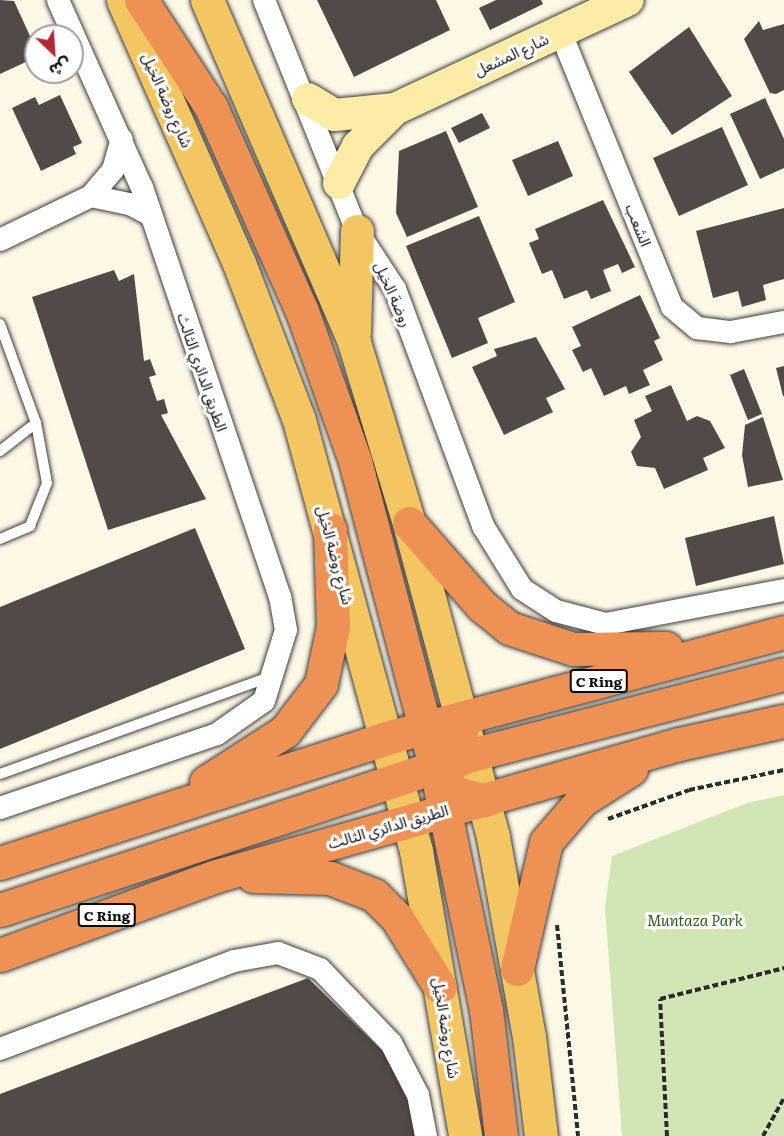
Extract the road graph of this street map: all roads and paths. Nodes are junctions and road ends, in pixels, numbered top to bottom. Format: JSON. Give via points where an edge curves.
{"nodes":[{"id":1,"x":58,"y":0,"type":"edge"},
{"id":2,"x":123,"y":0,"type":"edge"},
{"id":3,"x":141,"y":0,"type":"edge"},
{"id":4,"x":207,"y":0,"type":"edge"},
{"id":5,"x":264,"y":0,"type":"edge"},
{"id":6,"x":628,"y":0,"type":"edge"},
{"id":7,"x":560,"y":31,"type":"junction"},
{"id":8,"x":309,"y":99,"type":"junction"},
{"id":9,"x":394,"y":109,"type":"junction"},
{"id":10,"x":122,"y":139,"type":"junction"},
{"id":11,"x":339,"y":183,"type":"junction"},
{"id":12,"x":91,"y":196,"type":"junction"},
{"id":13,"x":151,"y":215,"type":"junction"},
{"id":14,"x":357,"y":231,"type":"junction"},
{"id":15,"x":0,"y":240,"type":"edge"},
{"id":16,"x":784,"y":322,"type":"edge"},
{"id":17,"x":0,"y":324,"type":"edge"},
{"id":18,"x":354,"y":342,"type":"junction"},
{"id":19,"x":36,"y":423,"type":"junction"},
{"id":20,"x":0,"y":451,"type":"edge"},
{"id":21,"x":409,"y":523,"type":"junction"},
{"id":22,"x":330,"y":529,"type":"junction"},
{"id":23,"x":0,"y":539,"type":"edge"},
{"id":24,"x":784,"y":590,"type":"edge"},
{"id":25,"x":784,"y":632,"type":"edge"},
{"id":26,"x":733,"y":644,"type":"junction"},
{"id":27,"x":784,"y":674,"type":"edge"},
{"id":28,"x":276,"y":675,"type":"junction"},
{"id":29,"x":465,"y":717,"type":"junction"},
{"id":30,"x":784,"y":721,"type":"edge"},
{"id":31,"x":425,"y":728,"type":"junction"},
{"id":32,"x":386,"y":738,"type":"junction"},
{"id":33,"x":679,"y":744,"type":"junction"},
{"id":34,"x":473,"y":754,"type":"junction"},
{"id":35,"x":435,"y":769,"type":"junction"},
{"id":36,"x":784,"y":770,"type":"edge"},
{"id":37,"x":0,"y":774,"type":"edge"},
{"id":38,"x":399,"y":779,"type":"junction"},
{"id":39,"x":484,"y":800,"type":"junction"},
{"id":40,"x":166,"y":807,"type":"junction"},
{"id":41,"x":0,"y":808,"type":"edge"},
{"id":42,"x":446,"y":810,"type":"junction"},
{"id":43,"x":408,"y":820,"type":"junction"},
{"id":44,"x":597,"y":828,"type":"dead end"},
{"id":45,"x":0,"y":863,"type":"edge"},
{"id":46,"x":216,"y":876,"type":"junction"},
{"id":47,"x":0,"y":910,"type":"edge"},
{"id":48,"x":556,"y":915,"type":"dead end"},
{"id":49,"x":0,"y":955,"type":"edge"},
{"id":50,"x":784,"y":968,"type":"edge"},
{"id":51,"x":517,"y":969,"type":"junction"},
{"id":52,"x":440,"y":987,"type":"junction"},
{"id":53,"x":0,"y":1049,"type":"edge"},
{"id":54,"x":784,"y":1098,"type":"edge"},
{"id":55,"x":426,"y":1136,"type":"edge"},
{"id":56,"x":465,"y":1136,"type":"edge"},
{"id":57,"x":501,"y":1136,"type":"edge"},
{"id":58,"x":541,"y":1136,"type":"edge"},
{"id":59,"x":578,"y":1136,"type":"edge"},
{"id":60,"x":667,"y":1136,"type":"edge"},
{"id":61,"x":763,"y":1136,"type":"edge"}],
"edges":[{"from":1,"to":10,"type":"street"},
{"from":2,"to":22,"type":"main road","name":"شارع روضة الخيل","via":[[285,380]]},
{"from":3,"to":31,"type":"highway","via":[[211,107],[302,311],[355,461]]},
{"from":4,"to":18,"type":"main road"},
{"from":5,"to":8,"type":"street","name":"روضة الخيل"},
{"from":6,"to":7,"type":"street","name":"شارع المشعل"},
{"from":7,"to":9,"type":"street","name":"شارع المشعل"},
{"from":7,"to":16,"type":"street","name":"الشعب","via":[[672,307],[697,328],[732,332]]},
{"from":8,"to":9,"type":"street","name":"شارع المشعل","via":[[335,115]]},
{"from":8,"to":11,"type":"street","name":"روضة الخيل"},
{"from":9,"to":11,"type":"street","name":"شارع المشعل","via":[[358,146]]},
{"from":10,"to":12,"type":"street","via":[[112,170]]},
{"from":10,"to":13,"type":"street"},
{"from":11,"to":14,"type":"street","name":"روضة الخيل"},
{"from":12,"to":13,"type":"street","via":[[130,204]]},
{"from":12,"to":15,"type":"street"},
{"from":13,"to":28,"type":"street","name":"الطريق الدائري الثالث","via":[[280,597],[286,630]]},
{"from":14,"to":18,"type":"main road"},
{"from":14,"to":24,"type":"street","name":"روضة الخيل","via":[[395,289],[483,526],[522,589],[556,611],[606,624]]},
{"from":17,"to":19,"type":"lane"},
{"from":18,"to":21,"type":"main road"},
{"from":19,"to":20,"type":"lane"},
{"from":19,"to":23,"type":"lane","via":[[47,483],[30,526]]},
{"from":21,"to":26,"type":"highway","via":[[489,614],[532,639],[590,650]]},
{"from":21,"to":29,"type":"main road"},
{"from":22,"to":32,"type":"main road","name":"شارع روضة الخيل"},
{"from":22,"to":40,"type":"highway","via":[[332,638],[316,693],[285,730]]},
{"from":25,"to":26,"type":"highway","number":"C Ring"},
{"from":26,"to":29,"type":"highway","number":"C Ring"},
{"from":27,"to":34,"type":"highway"},
{"from":28,"to":37,"type":"lane"},
{"from":28,"to":41,"type":"street","name":"الطريق الدائري الثالث","via":[[264,701],[216,734]]},
{"from":29,"to":31,"type":"highway","number":"C Ring"},
{"from":29,"to":34,"type":"main road"},
{"from":29,"to":35,"type":"highway","via":[[456,750]]},
{"from":30,"to":33,"type":"highway","name":"الطريق الدائري الثالث","number":"C Ring"},
{"from":31,"to":32,"type":"highway","number":"C Ring"},
{"from":31,"to":35,"type":"highway"},
{"from":32,"to":35,"type":"highway","via":[[417,744]]},
{"from":32,"to":38,"type":"main road","name":"شارع روضة الخيل"},
{"from":32,"to":40,"type":"highway","number":"C Ring"},
{"from":33,"to":39,"type":"highway","name":"الطريق الدائري الثالث","number":"C Ring"},
{"from":33,"to":51,"type":"highway","via":[[609,782],[555,827],[538,864]]},
{"from":34,"to":35,"type":"highway"},
{"from":34,"to":39,"type":"main road"},
{"from":35,"to":38,"type":"highway"},
{"from":35,"to":39,"type":"highway","via":[[455,793]]},
{"from":35,"to":42,"type":"highway"},
{"from":35,"to":43,"type":"highway","via":[[414,791]]},
{"from":36,"to":44,"type":"path","via":[[637,806]]},
{"from":38,"to":43,"type":"main road","name":"شارع روضة الخيل"},
{"from":38,"to":47,"type":"highway"},
{"from":39,"to":42,"type":"highway","name":"الطريق الدائري الثالث","number":"C Ring"},
{"from":39,"to":51,"type":"main road"},
{"from":40,"to":45,"type":"highway","number":"C Ring"},
{"from":42,"to":43,"type":"highway","name":"الطريق الدائري الثالث","number":"C Ring"},
{"from":42,"to":57,"type":"highway","via":[[486,1010]]},
{"from":43,"to":46,"type":"highway","name":"الطريق الدائري الثالث","number":"C Ring"},
{"from":43,"to":52,"type":"main road","name":"شارع روضة الخيل"},
{"from":46,"to":49,"type":"highway","name":"الطريق الدائري الثالث","number":"C Ring"},
{"from":46,"to":52,"type":"highway","via":[[316,877],[367,891],[397,918]]},
{"from":48,"to":59,"type":"path"},
{"from":50,"to":60,"type":"path","via":[[660,999]]},
{"from":51,"to":58,"type":"main road"},
{"from":52,"to":56,"type":"main road","name":"شارع روضة الخيل"},
{"from":53,"to":55,"type":"street","via":[[244,958],[278,953],[320,969],[391,1043],[415,1086]]},
{"from":54,"to":61,"type":"path"}]}
